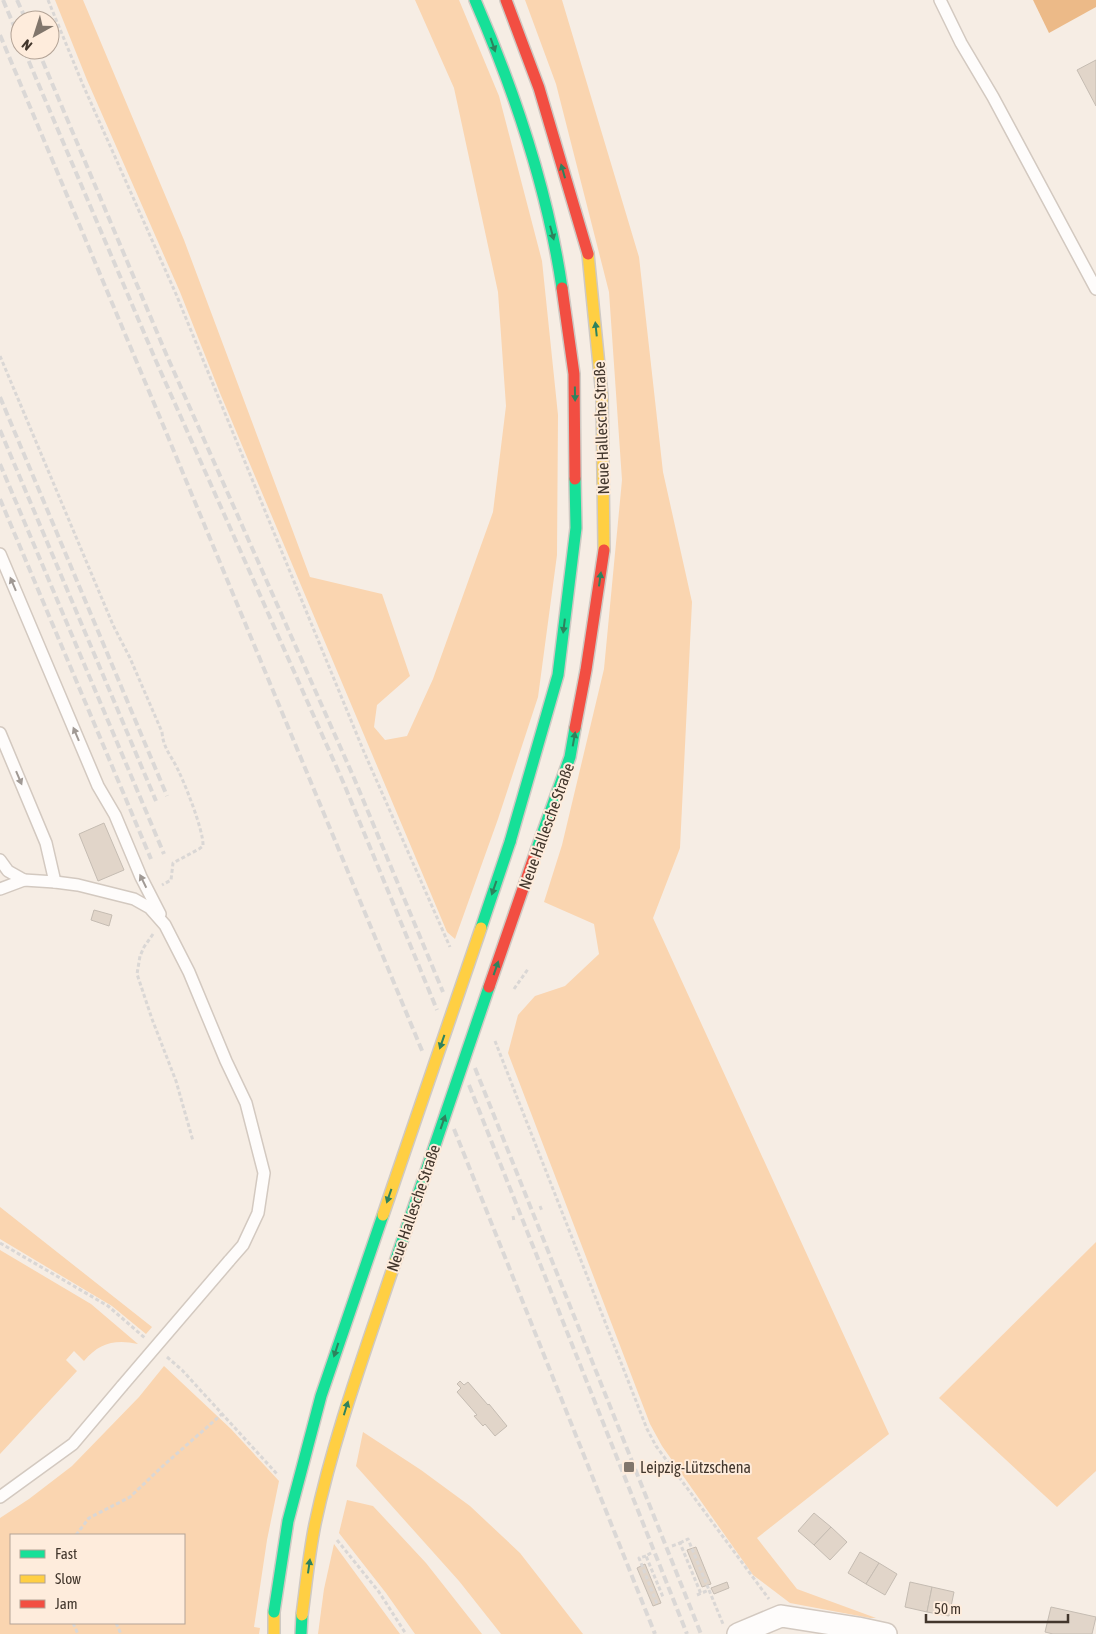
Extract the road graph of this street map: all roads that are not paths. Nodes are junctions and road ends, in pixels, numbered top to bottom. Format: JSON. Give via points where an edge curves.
{"nodes":[{"id":1,"x":475,"y":0,"type":"edge"},
{"id":2,"x":506,"y":0,"type":"edge"},
{"id":3,"x":940,"y":0,"type":"edge"},
{"id":4,"x":1096,"y":289,"type":"edge"},
{"id":5,"x":0,"y":554,"type":"edge"},
{"id":6,"x":0,"y":733,"type":"edge"},
{"id":7,"x":0,"y":860,"type":"edge"},
{"id":8,"x":24,"y":880,"type":"junction"},
{"id":9,"x":55,"y":882,"type":"junction"},
{"id":10,"x":0,"y":889,"type":"edge"},
{"id":11,"x":166,"y":924,"type":"junction"},
{"id":12,"x":0,"y":1498,"type":"edge"},
{"id":13,"x":730,"y":1630,"type":"edge"},
{"id":14,"x":274,"y":1634,"type":"edge"},
{"id":15,"x":302,"y":1634,"type":"edge"},
{"id":16,"x":886,"y":1634,"type":"edge"}],
"edges":[{"from":1,"to":14,"type":"main road","name":"Neue Hallesche Straße","one_way":true,"bridge":true,"via":[[528,144],[556,250],[574,374],[576,528],[558,675],[510,842],[321,1396],[288,1522],[274,1612]]},
{"from":15,"to":2,"type":"main road","name":"Neue Hallesche Straße","one_way":true,"bridge":true,"via":[[315,1526],[346,1406],[570,757],[605,545],[602,396],[589,259],[539,88]]},
{"from":3,"to":4,"type":"lane"},
{"from":11,"to":5,"type":"lane","one_way":true,"via":[[98,786]]},
{"from":6,"to":9,"type":"lane","one_way":true,"via":[[46,843]]},
{"from":7,"to":8,"type":"lane","via":[[8,870]]},
{"from":8,"to":9,"type":"lane"},
{"from":8,"to":10,"type":"lane"},
{"from":9,"to":11,"type":"lane","via":[[134,899],[150,908]]},
{"from":11,"to":12,"type":"lane","bridge":true,"via":[[246,1104],[264,1173],[258,1213],[243,1245],[230,1262],[73,1444]]},
{"from":13,"to":16,"type":"street","via":[[781,1616]]}]}
